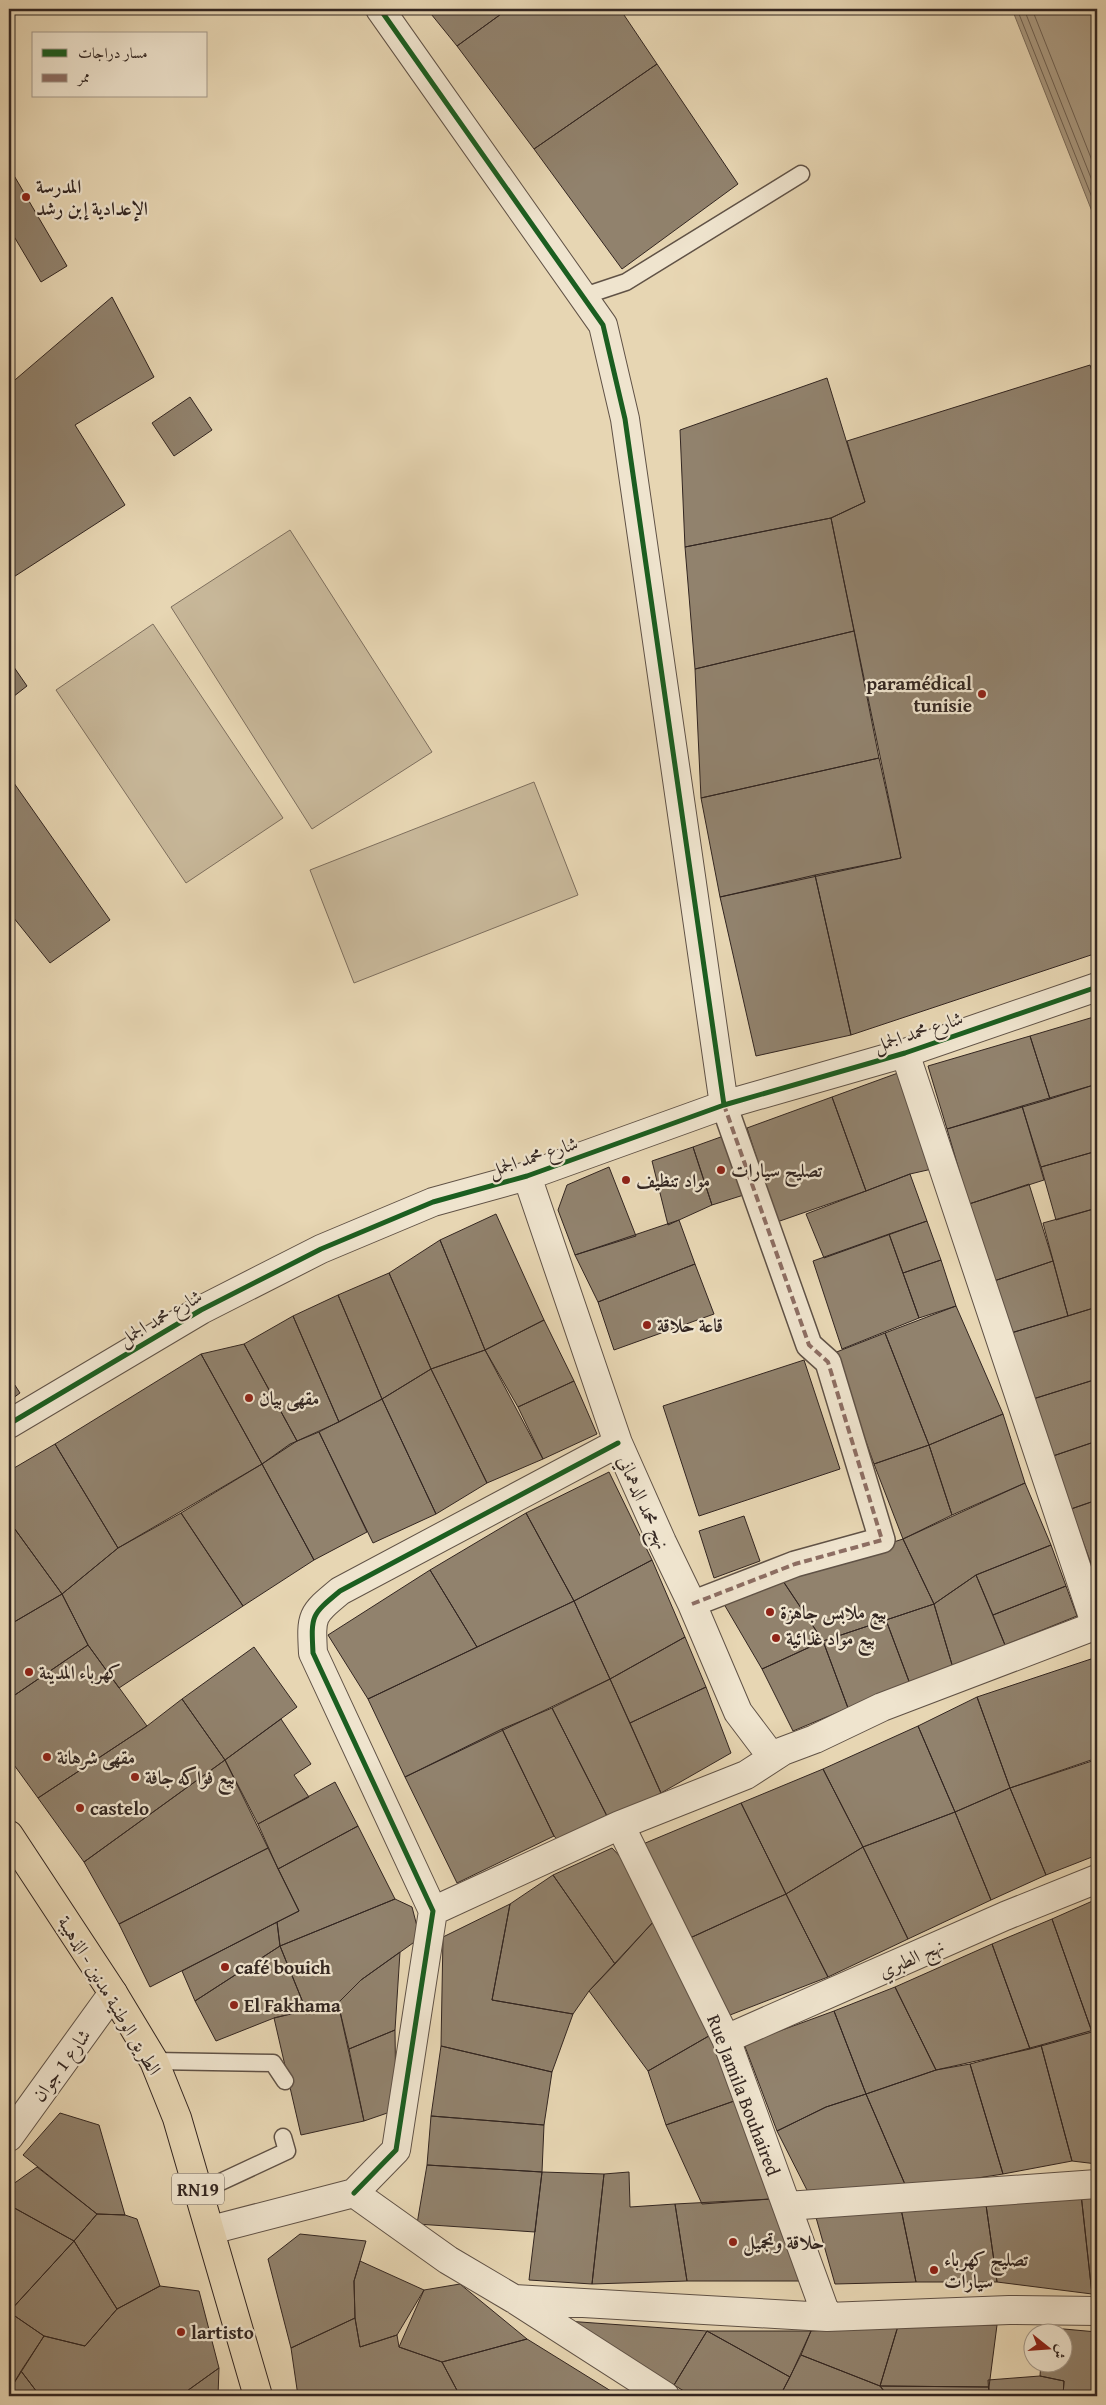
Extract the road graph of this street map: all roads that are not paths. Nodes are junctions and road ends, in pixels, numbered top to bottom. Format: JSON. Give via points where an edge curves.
{"nodes":[{"id":1,"x":380,"y":9,"type":"edge"},
{"id":2,"x":802,"y":174,"type":"dead end"},
{"id":3,"x":584,"y":296,"type":"junction"},
{"id":4,"x":1097,"y":987,"type":"edge"},
{"id":5,"x":905,"y":1053,"type":"junction"},
{"id":6,"x":724,"y":1105,"type":"junction"},
{"id":7,"x":527,"y":1176,"type":"junction"},
{"id":8,"x":9,"y":1424,"type":"edge"},
{"id":9,"x":618,"y":1443,"type":"junction"},
{"id":10,"x":692,"y":1604,"type":"junction"},
{"id":11,"x":1097,"y":1626,"type":"edge"},
{"id":12,"x":772,"y":1757,"type":"junction"},
{"id":13,"x":620,"y":1825,"type":"junction"},
{"id":14,"x":9,"y":1835,"type":"edge"},
{"id":15,"x":1097,"y":1879,"type":"edge"},
{"id":16,"x":433,"y":1911,"type":"junction"},
{"id":17,"x":113,"y":1993,"type":"junction"},
{"id":18,"x":726,"y":2040,"type":"junction"},
{"id":19,"x":154,"y":2061,"type":"junction"},
{"id":20,"x":285,"y":2081,"type":"dead end"},
{"id":21,"x":9,"y":2137,"type":"edge"},
{"id":22,"x":282,"y":2137,"type":"dead end"},
{"id":23,"x":1097,"y":2184,"type":"edge"},
{"id":24,"x":199,"y":2192,"type":"junction"},
{"id":25,"x":354,"y":2193,"type":"junction"},
{"id":26,"x":787,"y":2206,"type":"junction"},
{"id":27,"x":211,"y":2230,"type":"junction"},
{"id":28,"x":514,"y":2299,"type":"junction"},
{"id":29,"x":1097,"y":2311,"type":"edge"},
{"id":30,"x":827,"y":2317,"type":"junction"},
{"id":31,"x":258,"y":2396,"type":"edge"},
{"id":32,"x":665,"y":2396,"type":"edge"}],
"edges":[{"from":1,"to":3,"type":"street"},
{"from":2,"to":3,"type":"lane","via":[[626,282]]},
{"from":3,"to":6,"type":"street","via":[[603,325],[625,419]]},
{"from":4,"to":5,"type":"street","name":"شارع محمد الجمل"},
{"from":5,"to":6,"type":"street","name":"شارع محمد الجمل"},
{"from":5,"to":11,"type":"street"},
{"from":6,"to":7,"type":"street","name":"شارع محمد الجمل"},
{"from":6,"to":10,"type":"street","via":[[809,1345],[828,1362],[882,1540],[795,1564]]},
{"from":7,"to":8,"type":"street","name":"شارع محمد الجمل","via":[[433,1202],[321,1249],[201,1310]]},
{"from":7,"to":9,"type":"street","name":"نهج محمد الدهماني"},
{"from":9,"to":10,"type":"street","name":"نهج محمد الدهماني"},
{"from":9,"to":16,"type":"street","via":[[340,1591],[316,1611],[312,1626],[313,1653]]},
{"from":10,"to":12,"type":"street","name":"نهج محمد الدهماني","via":[[738,1712]]},
{"from":11,"to":12,"type":"street","via":[[882,1707]]},
{"from":12,"to":13,"type":"street","via":[[746,1774]]},
{"from":13,"to":16,"type":"street"},
{"from":13,"to":18,"type":"street","name":"Rue Jamila Bouhaired"},
{"from":14,"to":17,"type":"main road","name":"الطريق الوطنية مدنين - الذهيبة","number":"RN19"},
{"from":15,"to":18,"type":"street","name":"نهج الطبري","via":[[1005,1916]]},
{"from":16,"to":25,"type":"street","via":[[396,2150]]},
{"from":17,"to":19,"type":"main road","name":"الطريق الوطنية مدنين - الذهيبة","number":"RN19"},
{"from":17,"to":21,"type":"street","name":"شارع 1 جوان"},
{"from":18,"to":26,"type":"street","name":"Rue Jamila Bouhaired"},
{"from":19,"to":20,"type":"lane","via":[[273,2063]]},
{"from":19,"to":24,"type":"main road","name":"الطريق الوطنية مدنين - الذهيبة","number":"RN19","via":[[177,2118]]},
{"from":22,"to":24,"type":"lane","via":[[287,2151]]},
{"from":23,"to":26,"type":"street"},
{"from":24,"to":27,"type":"main road","name":"الطريق الوطنية مدنين - الذهيبة","number":"RN19"},
{"from":25,"to":27,"type":"street"},
{"from":25,"to":28,"type":"street","via":[[448,2260]]},
{"from":26,"to":30,"type":"street","name":"Rue Jamila Bouhaired"},
{"from":27,"to":31,"type":"main road","name":"الطريق الوطنية مدنين - الذهيبة","number":"RN19"},
{"from":28,"to":30,"type":"street"},
{"from":28,"to":32,"type":"street"},
{"from":29,"to":30,"type":"street","via":[[1008,2310]]}]}
